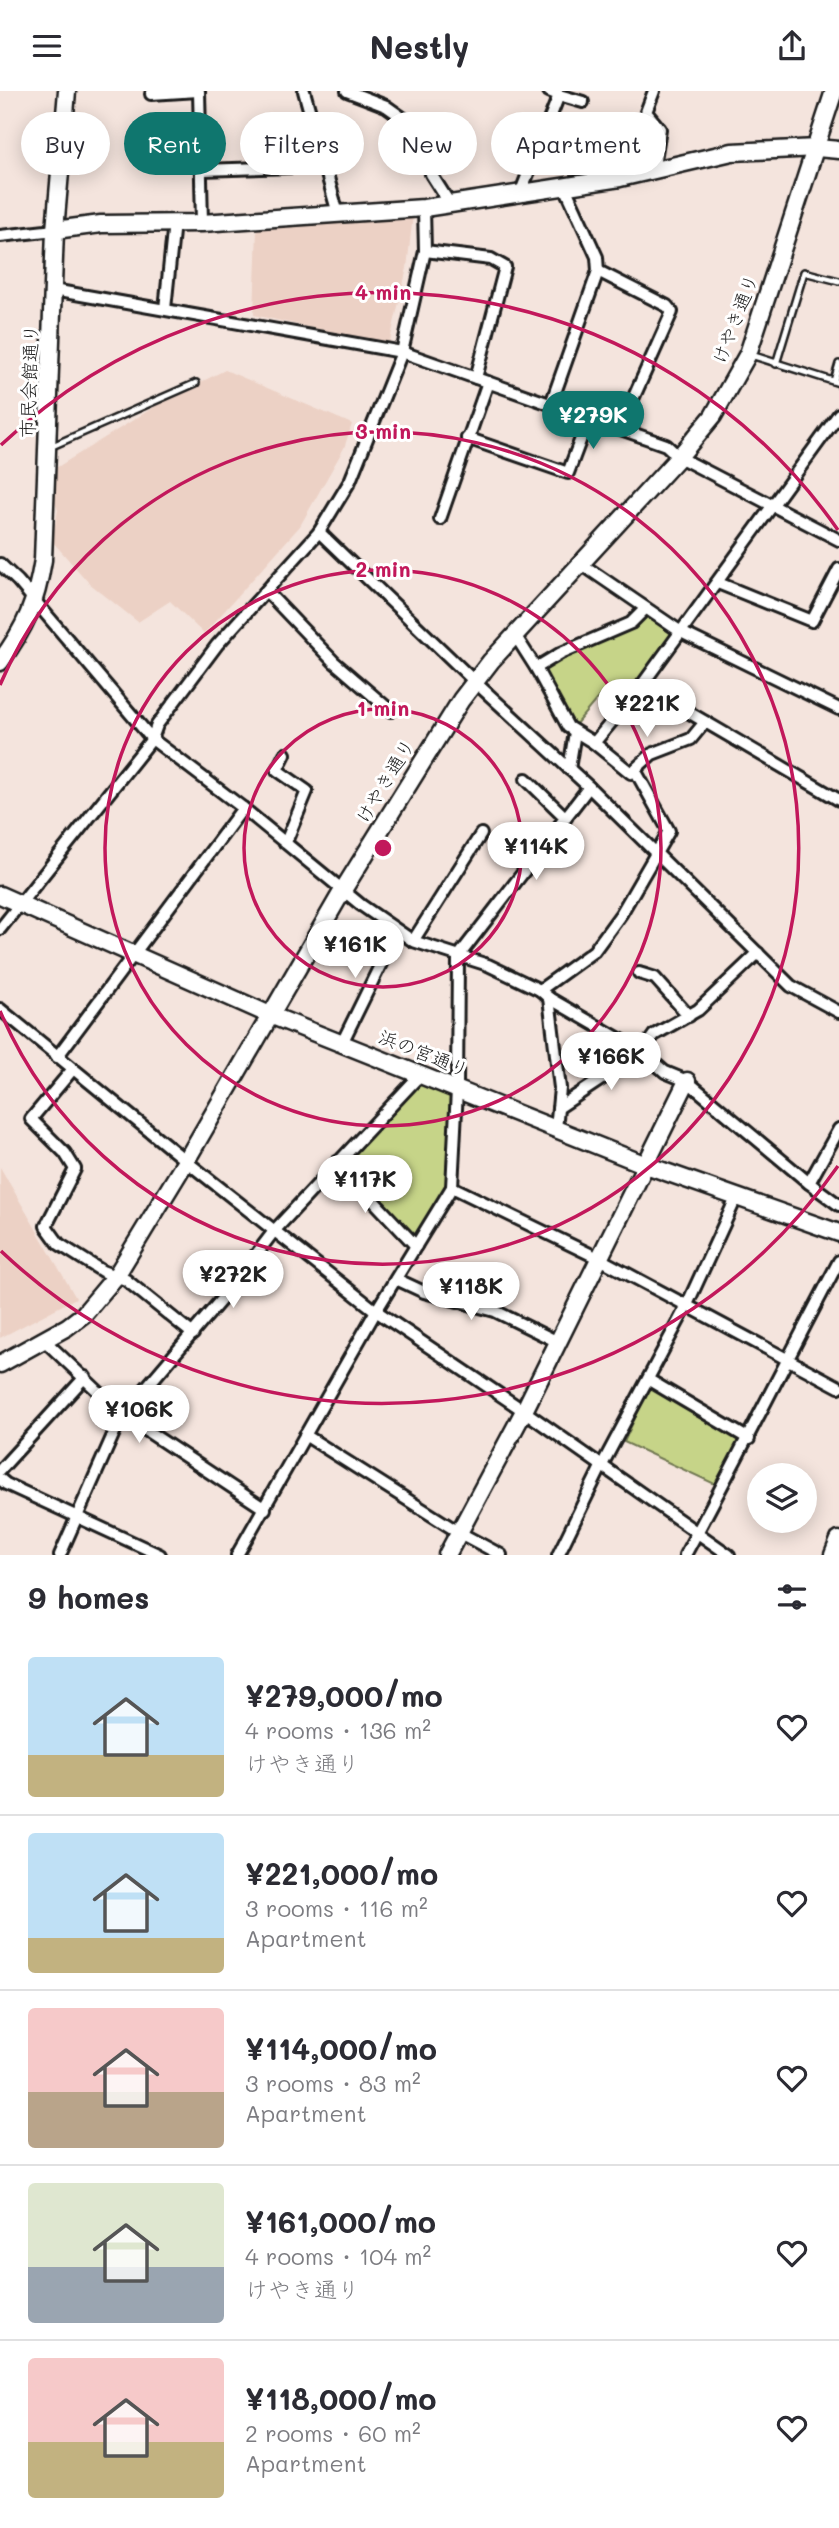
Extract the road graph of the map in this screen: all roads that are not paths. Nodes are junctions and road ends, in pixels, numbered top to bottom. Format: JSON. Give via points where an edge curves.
{"nodes":[{"id":1,"x":67,"y":91,"type":"edge"},
{"id":2,"x":198,"y":91,"type":"edge"},
{"id":3,"x":304,"y":91,"type":"edge"},
{"id":4,"x":347,"y":91,"type":"edge"},
{"id":5,"x":654,"y":91,"type":"edge"},
{"id":6,"x":834,"y":91,"type":"edge"},
{"id":7,"x":561,"y":93,"type":"edge"},
{"id":8,"x":151,"y":94,"type":"dead end"},
{"id":9,"x":583,"y":102,"type":"dead end"},
{"id":10,"x":199,"y":112,"type":"edge"},
{"id":11,"x":310,"y":112,"type":"edge"},
{"id":12,"x":646,"y":112,"type":"edge"},
{"id":13,"x":817,"y":148,"type":"junction"},
{"id":14,"x":839,"y":150,"type":"edge"},
{"id":15,"x":666,"y":169,"type":"edge"},
{"id":16,"x":201,"y":175,"type":"edge"},
{"id":17,"x":327,"y":175,"type":"edge"},
{"id":18,"x":635,"y":175,"type":"edge"},
{"id":19,"x":565,"y":187,"type":"junction"},
{"id":20,"x":520,"y":194,"type":"junction"},
{"id":21,"x":450,"y":204,"type":"junction"},
{"id":22,"x":424,"y":208,"type":"junction"},
{"id":23,"x":338,"y":214,"type":"junction"},
{"id":24,"x":174,"y":222,"type":"junction"},
{"id":25,"x":202,"y":223,"type":"junction"},
{"id":26,"x":55,"y":230,"type":"junction"},
{"id":27,"x":0,"y":236,"type":"edge"},
{"id":28,"x":425,"y":251,"type":"junction"},
{"id":29,"x":598,"y":271,"type":"junction"},
{"id":30,"x":839,"y":281,"type":"edge"},
{"id":31,"x":53,"y":290,"type":"junction"},
{"id":32,"x":165,"y":309,"type":"junction"},
{"id":33,"x":402,"y":352,"type":"junction"},
{"id":34,"x":748,"y":354,"type":"junction"},
{"id":35,"x":776,"y":363,"type":"junction"},
{"id":36,"x":839,"y":364,"type":"edge"},
{"id":37,"x":476,"y":378,"type":"junction"},
{"id":38,"x":488,"y":382,"type":"junction"},
{"id":39,"x":836,"y":382,"type":"edge"},
{"id":40,"x":196,"y":383,"type":"dead end"},
{"id":41,"x":551,"y":404,"type":"junction"},
{"id":42,"x":839,"y":414,"type":"edge"},
{"id":43,"x":589,"y":417,"type":"junction"},
{"id":44,"x":620,"y":428,"type":"junction"},
{"id":45,"x":467,"y":438,"type":"junction"},
{"id":46,"x":47,"y":448,"type":"junction"},
{"id":47,"x":679,"y":457,"type":"junction"},
{"id":48,"x":771,"y":506,"type":"junction"},
{"id":49,"x":440,"y":519,"type":"dead end"},
{"id":50,"x":319,"y":532,"type":"junction"},
{"id":51,"x":839,"y":541,"type":"edge"},
{"id":52,"x":580,"y":563,"type":"junction"},
{"id":53,"x":0,"y":564,"type":"edge"},
{"id":54,"x":839,"y":569,"type":"edge"},
{"id":55,"x":718,"y":583,"type":"junction"},
{"id":56,"x":267,"y":592,"type":"junction"},
{"id":57,"x":36,"y":601,"type":"junction"},
{"id":58,"x":645,"y":609,"type":"junction"},
{"id":59,"x":681,"y":632,"type":"junction"},
{"id":60,"x":515,"y":635,"type":"junction"},
{"id":61,"x":0,"y":662,"type":"edge"},
{"id":62,"x":536,"y":668,"type":"junction"},
{"id":63,"x":474,"y":681,"type":"junction"},
{"id":64,"x":642,"y":685,"type":"junction"},
{"id":65,"x":839,"y":709,"type":"edge"},
{"id":66,"x":391,"y":711,"type":"dead end"},
{"id":67,"x":705,"y":722,"type":"junction"},
{"id":68,"x":575,"y":732,"type":"junction"},
{"id":69,"x":152,"y":739,"type":"junction"},
{"id":70,"x":594,"y":743,"type":"junction"},
{"id":71,"x":285,"y":754,"type":"dead end"},
{"id":72,"x":569,"y":769,"type":"junction"},
{"id":73,"x":635,"y":770,"type":"junction"},
{"id":74,"x":526,"y":779,"type":"dead end"},
{"id":75,"x":590,"y":787,"type":"junction"},
{"id":76,"x":838,"y":797,"type":"edge"},
{"id":77,"x":243,"y":807,"type":"junction"},
{"id":78,"x":566,"y":818,"type":"junction"},
{"id":79,"x":481,"y":834,"type":"dead end"},
{"id":80,"x":286,"y":842,"type":"junction"},
{"id":81,"x":656,"y":853,"type":"junction"},
{"id":82,"x":344,"y":890,"type":"junction"},
{"id":83,"x":0,"y":895,"type":"edge"},
{"id":84,"x":21,"y":904,"type":"junction"},
{"id":85,"x":0,"y":929,"type":"edge"},
{"id":86,"x":397,"y":931,"type":"junction"},
{"id":87,"x":414,"y":941,"type":"junction"},
{"id":88,"x":758,"y":953,"type":"junction"},
{"id":89,"x":135,"y":955,"type":"junction"},
{"id":90,"x":458,"y":957,"type":"junction"},
{"id":91,"x":639,"y":973,"type":"dead end"},
{"id":92,"x":544,"y":994,"type":"junction"},
{"id":93,"x":0,"y":1009,"type":"edge"},
{"id":94,"x":839,"y":1012,"type":"edge"},
{"id":95,"x":270,"y":1015,"type":"junction"},
{"id":96,"x":689,"y":1016,"type":"junction"},
{"id":97,"x":622,"y":1041,"type":"junction"},
{"id":98,"x":342,"y":1043,"type":"junction"},
{"id":99,"x":642,"y":1052,"type":"junction"},
{"id":100,"x":57,"y":1057,"type":"junction"},
{"id":101,"x":73,"y":1069,"type":"junction"},
{"id":102,"x":420,"y":1075,"type":"junction"},
{"id":103,"x":687,"y":1081,"type":"junction"},
{"id":104,"x":457,"y":1090,"type":"junction"},
{"id":105,"x":558,"y":1108,"type":"junction"},
{"id":106,"x":556,"y":1129,"type":"junction"},
{"id":107,"x":838,"y":1131,"type":"edge"},
{"id":108,"x":186,"y":1161,"type":"junction"},
{"id":109,"x":337,"y":1162,"type":"junction"},
{"id":110,"x":646,"y":1165,"type":"junction"},
{"id":111,"x":809,"y":1183,"type":"junction"},
{"id":112,"x":452,"y":1187,"type":"junction"},
{"id":113,"x":737,"y":1196,"type":"junction"},
{"id":114,"x":839,"y":1205,"type":"edge"},
{"id":115,"x":274,"y":1231,"type":"junction"},
{"id":116,"x":839,"y":1233,"type":"edge"},
{"id":117,"x":416,"y":1246,"type":"junction"},
{"id":118,"x":598,"y":1258,"type":"junction"},
{"id":119,"x":839,"y":1261,"type":"edge"},
{"id":120,"x":116,"y":1276,"type":"junction"},
{"id":121,"x":396,"y":1279,"type":"junction"},
{"id":122,"x":686,"y":1307,"type":"junction"},
{"id":123,"x":376,"y":1311,"type":"junction"},
{"id":124,"x":192,"y":1334,"type":"junction"},
{"id":125,"x":45,"y":1341,"type":"junction"},
{"id":126,"x":558,"y":1342,"type":"junction"},
{"id":127,"x":786,"y":1360,"type":"junction"},
{"id":128,"x":0,"y":1364,"type":"edge"},
{"id":129,"x":85,"y":1377,"type":"junction"},
{"id":130,"x":649,"y":1380,"type":"junction"},
{"id":131,"x":839,"y":1387,"type":"edge"},
{"id":132,"x":524,"y":1411,"type":"junction"},
{"id":133,"x":123,"y":1415,"type":"junction"},
{"id":134,"x":305,"y":1435,"type":"junction"},
{"id":135,"x":749,"y":1439,"type":"junction"},
{"id":136,"x":601,"y":1467,"type":"junction"},
{"id":137,"x":0,"y":1470,"type":"edge"},
{"id":138,"x":0,"y":1479,"type":"edge"},
{"id":139,"x":265,"y":1509,"type":"junction"},
{"id":140,"x":76,"y":1516,"type":"junction"},
{"id":141,"x":460,"y":1533,"type":"junction"},
{"id":142,"x":698,"y":1533,"type":"junction"},
{"id":143,"x":839,"y":1540,"type":"edge"},
{"id":144,"x":60,"y":1555,"type":"edge"},
{"id":145,"x":160,"y":1555,"type":"edge"},
{"id":146,"x":237,"y":1555,"type":"edge"},
{"id":147,"x":447,"y":1555,"type":"edge"},
{"id":148,"x":501,"y":1555,"type":"edge"},
{"id":149,"x":558,"y":1555,"type":"edge"},
{"id":150,"x":685,"y":1555,"type":"edge"},
{"id":151,"x":729,"y":1555,"type":"edge"},
{"id":152,"x":833,"y":1555,"type":"edge"}],
"edges":[{"from":1,"to":26,"type":"street","name":"市民会館通り"},
{"from":2,"to":8,"type":"street"},
{"from":2,"to":10,"type":"street"},
{"from":3,"to":11,"type":"street"},
{"from":4,"to":21,"type":"street","via":[[386,106],[424,133],[431,174]]},
{"from":5,"to":12,"type":"street"},
{"from":6,"to":13,"type":"street","name":"けやき通り"},
{"from":7,"to":9,"type":"street"},
{"from":7,"to":20,"type":"street"},
{"from":13,"to":14,"type":"street"},
{"from":13,"to":15,"type":"street","via":[[732,152]]},
{"from":13,"to":34,"type":"street","name":"けやき通り"},
{"from":16,"to":25,"type":"street"},
{"from":17,"to":23,"type":"street"},
{"from":18,"to":19,"type":"street"},
{"from":19,"to":20,"type":"street"},
{"from":19,"to":29,"type":"street","via":[[597,257]]},
{"from":20,"to":21,"type":"street"},
{"from":21,"to":22,"type":"street"},
{"from":22,"to":23,"type":"street"},
{"from":22,"to":28,"type":"street"},
{"from":23,"to":25,"type":"street"},
{"from":24,"to":25,"type":"street"},
{"from":24,"to":26,"type":"street","via":[[101,223]]},
{"from":24,"to":32,"type":"street"},
{"from":26,"to":27,"type":"street"},
{"from":26,"to":31,"type":"street","name":"市民会館通り"},
{"from":28,"to":33,"type":"street"},
{"from":28,"to":37,"type":"street","via":[[491,259],[505,267]]},
{"from":29,"to":41,"type":"street"},
{"from":29,"to":44,"type":"street","via":[[672,311]]},
{"from":30,"to":35,"type":"lane","via":[[804,272]]},
{"from":31,"to":32,"type":"street"},
{"from":31,"to":46,"type":"street","name":"市民会館通り"},
{"from":32,"to":33,"type":"street"},
{"from":33,"to":37,"type":"street"},
{"from":33,"to":50,"type":"street","via":[[350,481]]},
{"from":34,"to":35,"type":"lane"},
{"from":34,"to":47,"type":"street","name":"けやき通り","via":[[713,416]]},
{"from":35,"to":39,"type":"lane"},
{"from":36,"to":39,"type":"lane"},
{"from":37,"to":38,"type":"street"},
{"from":38,"to":41,"type":"street"},
{"from":38,"to":45,"type":"street"},
{"from":40,"to":46,"type":"lane"},
{"from":41,"to":43,"type":"street"},
{"from":42,"to":48,"type":"street"},
{"from":43,"to":44,"type":"street"},
{"from":43,"to":45,"type":"street","via":[[568,474]]},
{"from":44,"to":47,"type":"street","via":[[666,445]]},
{"from":45,"to":49,"type":"street"},
{"from":46,"to":57,"type":"street","name":"市民会館通り","via":[[43,560]]},
{"from":47,"to":48,"type":"street"},
{"from":47,"to":52,"type":"street","name":"けやき通り"},
{"from":48,"to":51,"type":"street"},
{"from":48,"to":55,"type":"street"},
{"from":50,"to":56,"type":"street"},
{"from":50,"to":63,"type":"street"},
{"from":52,"to":58,"type":"street"},
{"from":52,"to":60,"type":"street","name":"けやき通り"},
{"from":53,"to":57,"type":"street"},
{"from":54,"to":55,"type":"street","via":[[812,621]]},
{"from":55,"to":59,"type":"street"},
{"from":56,"to":66,"type":"street"},
{"from":56,"to":69,"type":"street","via":[[217,645],[157,725]]},
{"from":57,"to":61,"type":"street","name":"市民会館通り"},
{"from":57,"to":69,"type":"street"},
{"from":58,"to":59,"type":"street"},
{"from":58,"to":62,"type":"street","via":[[631,624],[583,642]]},
{"from":59,"to":64,"type":"street"},
{"from":59,"to":65,"type":"street"},
{"from":60,"to":62,"type":"street"},
{"from":60,"to":63,"type":"street","name":"けやき通り"},
{"from":62,"to":68,"type":"street"},
{"from":63,"to":72,"type":"street"},
{"from":63,"to":82,"type":"street","name":"けやき通り"},
{"from":64,"to":67,"type":"street"},
{"from":64,"to":70,"type":"street"},
{"from":67,"to":73,"type":"street","via":[[691,739],[652,754]]},
{"from":67,"to":76,"type":"street"},
{"from":68,"to":70,"type":"street"},
{"from":68,"to":72,"type":"street"},
{"from":69,"to":77,"type":"street"},
{"from":69,"to":84,"type":"street"},
{"from":70,"to":73,"type":"street","via":[[631,773]]},
{"from":71,"to":80,"type":"street","via":[[278,770],[307,791]]},
{"from":72,"to":75,"type":"street"},
{"from":73,"to":81,"type":"street","via":[[669,831]]},
{"from":74,"to":78,"type":"street"},
{"from":75,"to":78,"type":"street"},
{"from":75,"to":81,"type":"street"},
{"from":77,"to":80,"type":"street"},
{"from":77,"to":89,"type":"street"},
{"from":78,"to":90,"type":"street"},
{"from":79,"to":87,"type":"street"},
{"from":80,"to":82,"type":"street"},
{"from":81,"to":88,"type":"street"},
{"from":81,"to":92,"type":"street","via":[[594,951]]},
{"from":82,"to":86,"type":"street"},
{"from":82,"to":95,"type":"street","name":"けやき通り"},
{"from":83,"to":84,"type":"street","name":"浜の宮通り"},
{"from":84,"to":85,"type":"street"},
{"from":84,"to":89,"type":"street","name":"浜の宮通り"},
{"from":86,"to":87,"type":"street"},
{"from":86,"to":98,"type":"street"},
{"from":87,"to":90,"type":"street"},
{"from":88,"to":94,"type":"street","via":[[791,986]]},
{"from":88,"to":96,"type":"street"},
{"from":89,"to":95,"type":"street","name":"浜の宮通り"},
{"from":89,"to":100,"type":"street"},
{"from":90,"to":92,"type":"street","via":[[488,965]]},
{"from":90,"to":104,"type":"street"},
{"from":91,"to":96,"type":"street","via":[[654,978]]},
{"from":92,"to":97,"type":"street"},
{"from":92,"to":105,"type":"street","via":[[561,1088]]},
{"from":93,"to":100,"type":"street"},
{"from":95,"to":98,"type":"street","name":"浜の宮通り"},
{"from":95,"to":108,"type":"street","name":"けやき通り"},
{"from":96,"to":99,"type":"street","via":[[654,1035]]},
{"from":97,"to":99,"type":"street"},
{"from":97,"to":105,"type":"street","via":[[606,1076]]},
{"from":98,"to":102,"type":"street","name":"浜の宮通り"},
{"from":99,"to":103,"type":"street","via":[[665,1072]]},
{"from":100,"to":101,"type":"street"},
{"from":101,"to":108,"type":"street"},
{"from":101,"to":120,"type":"street","via":[[31,1119],[65,1153],[75,1170],[46,1226],[59,1244]]},
{"from":102,"to":104,"type":"street","name":"浜の宮通り"},
{"from":102,"to":109,"type":"street"},
{"from":103,"to":110,"type":"street"},
{"from":103,"to":111,"type":"street"},
{"from":104,"to":106,"type":"street","name":"浜の宮通り"},
{"from":104,"to":112,"type":"street"},
{"from":105,"to":106,"type":"street"},
{"from":106,"to":110,"type":"street","name":"浜の宮通り"},
{"from":107,"to":111,"type":"street"},
{"from":108,"to":115,"type":"street"},
{"from":108,"to":120,"type":"street","name":"けやき通り"},
{"from":109,"to":115,"type":"street"},
{"from":109,"to":117,"type":"street"},
{"from":110,"to":113,"type":"street","name":"浜の宮通り"},
{"from":110,"to":118,"type":"street"},
{"from":111,"to":114,"type":"street"},
{"from":112,"to":117,"type":"street"},
{"from":112,"to":118,"type":"street"},
{"from":113,"to":116,"type":"street","name":"浜の宮通り"},
{"from":113,"to":122,"type":"street"},
{"from":115,"to":123,"type":"street"},
{"from":115,"to":124,"type":"street"},
{"from":117,"to":121,"type":"street"},
{"from":118,"to":122,"type":"street"},
{"from":118,"to":126,"type":"street"},
{"from":119,"to":127,"type":"street"},
{"from":120,"to":124,"type":"street"},
{"from":120,"to":125,"type":"street","name":"けやき通り","via":[[84,1314]]},
{"from":121,"to":123,"type":"street"},
{"from":121,"to":126,"type":"street","via":[[424,1292],[495,1311]]},
{"from":122,"to":127,"type":"street"},
{"from":122,"to":130,"type":"street"},
{"from":123,"to":132,"type":"street"},
{"from":123,"to":134,"type":"street"},
{"from":124,"to":133,"type":"street"},
{"from":125,"to":128,"type":"street","name":"けやき通り"},
{"from":125,"to":129,"type":"street"},
{"from":126,"to":132,"type":"street"},
{"from":127,"to":131,"type":"street"},
{"from":127,"to":135,"type":"street"},
{"from":129,"to":133,"type":"street"},
{"from":129,"to":137,"type":"street"},
{"from":130,"to":135,"type":"street"},
{"from":130,"to":136,"type":"street"},
{"from":132,"to":136,"type":"street"},
{"from":132,"to":141,"type":"street"},
{"from":133,"to":139,"type":"street"},
{"from":133,"to":140,"type":"street"},
{"from":134,"to":139,"type":"street"},
{"from":134,"to":141,"type":"street"},
{"from":135,"to":142,"type":"street"},
{"from":136,"to":142,"type":"street"},
{"from":136,"to":149,"type":"street"},
{"from":138,"to":140,"type":"street"},
{"from":139,"to":146,"type":"street"},
{"from":140,"to":144,"type":"street"},
{"from":140,"to":145,"type":"street"},
{"from":141,"to":147,"type":"street"},
{"from":141,"to":148,"type":"street"},
{"from":142,"to":150,"type":"street"},
{"from":142,"to":151,"type":"street"},
{"from":143,"to":152,"type":"street"}]}
